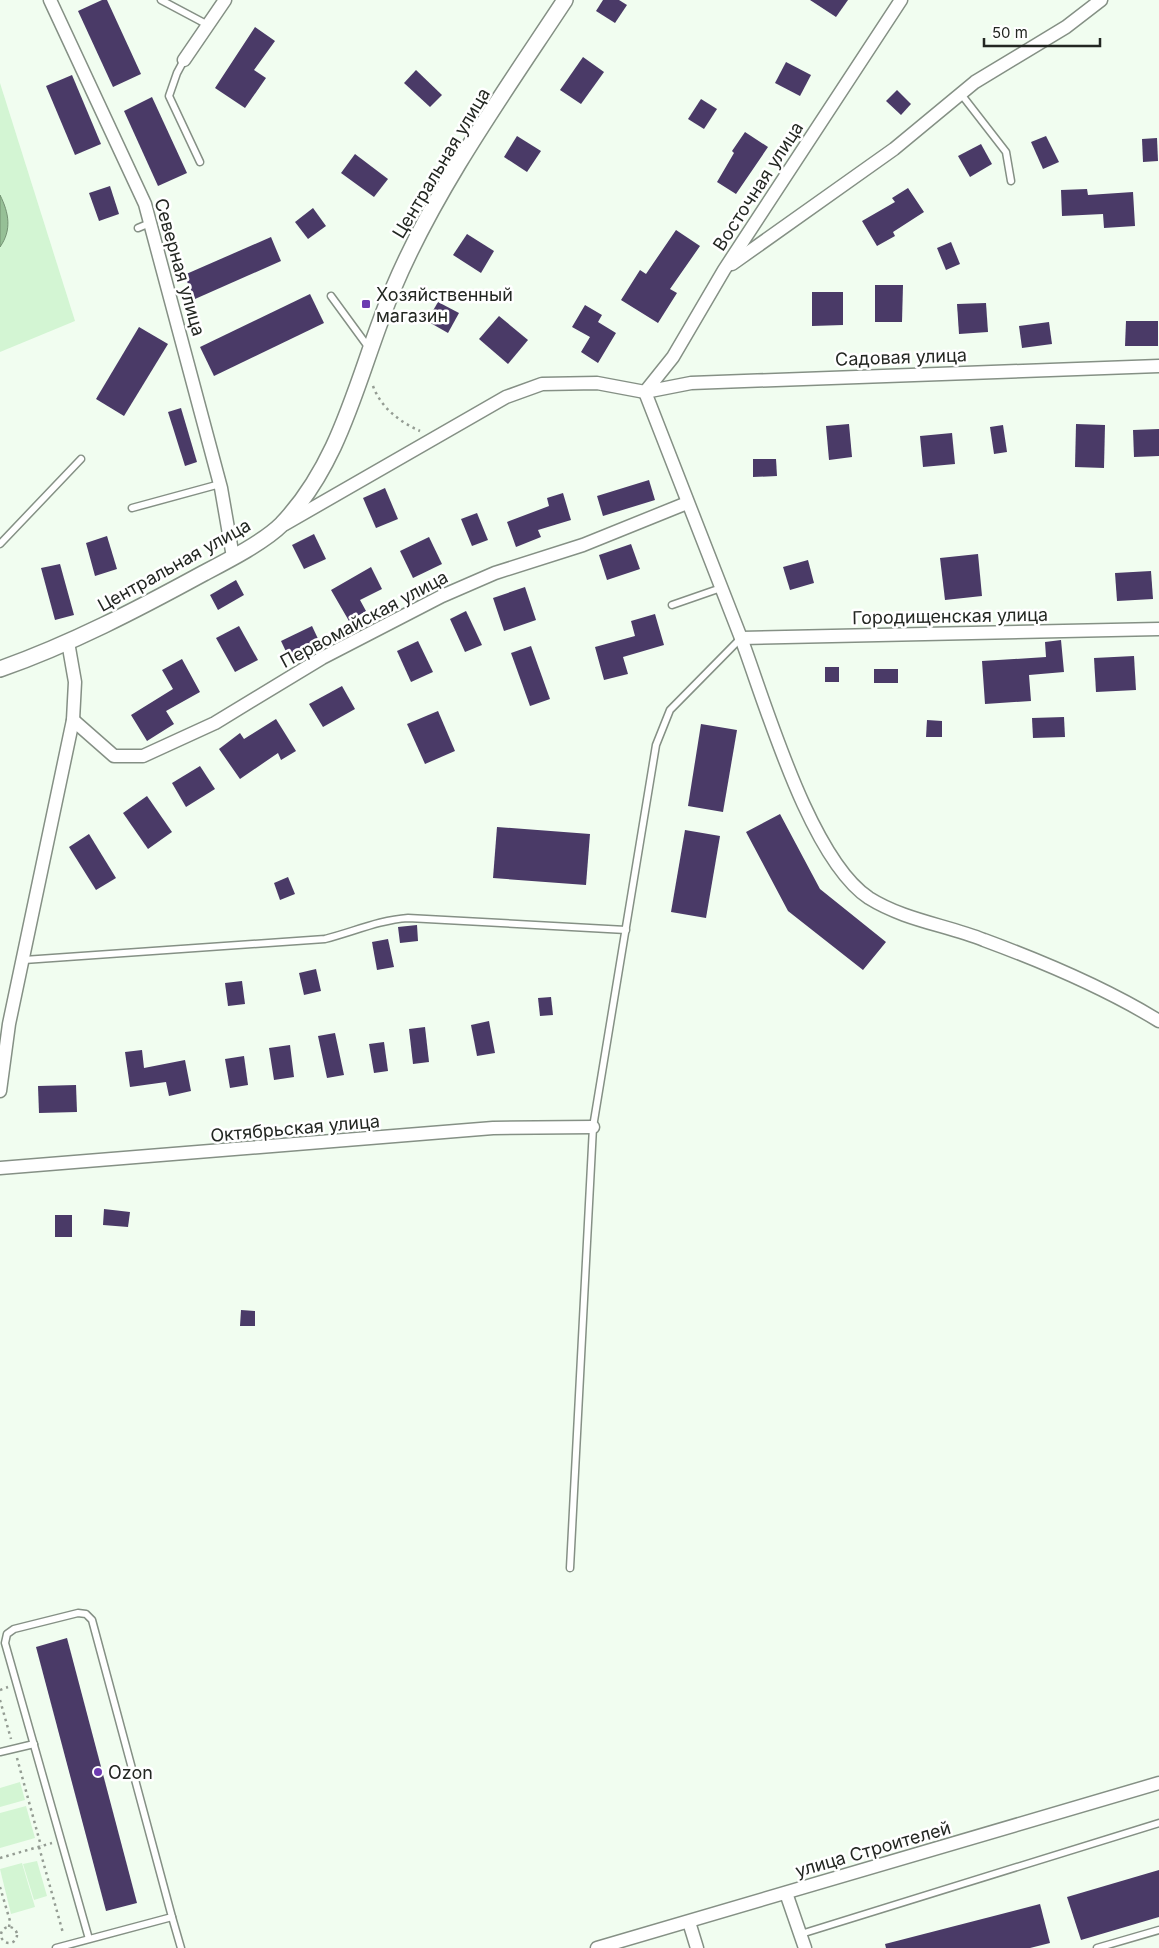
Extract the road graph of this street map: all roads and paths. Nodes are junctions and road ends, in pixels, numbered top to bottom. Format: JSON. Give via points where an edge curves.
{"nodes":[{"id":1,"x":50,"y":0,"type":"edge"},
{"id":2,"x":161,"y":0,"type":"edge"},
{"id":3,"x":224,"y":0,"type":"edge"},
{"id":4,"x":565,"y":0,"type":"edge"},
{"id":5,"x":901,"y":0,"type":"edge"},
{"id":6,"x":1101,"y":0,"type":"edge"},
{"id":7,"x":208,"y":25,"type":"junction"},
{"id":8,"x":184,"y":60,"type":"joint"},
{"id":9,"x":961,"y":94,"type":"junction"},
{"id":10,"x":200,"y":162,"type":"dead end"},
{"id":11,"x":1011,"y":181,"type":"dead end"},
{"id":12,"x":150,"y":223,"type":"junction"},
{"id":13,"x":138,"y":228,"type":"dead end"},
{"id":14,"x":724,"y":270,"type":"junction"},
{"id":15,"x":331,"y":296,"type":"dead end"},
{"id":16,"x":369,"y":357,"type":"junction"},
{"id":17,"x":1159,"y":366,"type":"edge"},
{"id":18,"x":646,"y":392,"type":"junction"},
{"id":19,"x":444,"y":433,"type":"junction"},
{"id":20,"x":81,"y":459,"type":"dead end"},
{"id":21,"x":220,"y":484,"type":"junction"},
{"id":22,"x":687,"y":503,"type":"junction"},
{"id":23,"x":132,"y":508,"type":"dead end"},
{"id":24,"x":280,"y":526,"type":"junction"},
{"id":25,"x":0,"y":544,"type":"edge"},
{"id":26,"x":234,"y":557,"type":"junction"},
{"id":27,"x":721,"y":588,"type":"junction"},
{"id":28,"x":672,"y":605,"type":"dead end"},
{"id":29,"x":1159,"y":629,"type":"edge"},
{"id":30,"x":741,"y":638,"type":"junction"},
{"id":31,"x":68,"y":642,"type":"junction"},
{"id":32,"x":0,"y":669,"type":"edge"},
{"id":33,"x":73,"y":720,"type":"junction"},
{"id":34,"x":626,"y":930,"type":"junction"},
{"id":35,"x":24,"y":960,"type":"junction"},
{"id":36,"x":1159,"y":1021,"type":"edge"},
{"id":37,"x":4,"y":1025,"type":"edge"},
{"id":38,"x":0,"y":1091,"type":"edge"},
{"id":39,"x":593,"y":1127,"type":"junction"},
{"id":40,"x":0,"y":1168,"type":"edge"},
{"id":41,"x":570,"y":1568,"type":"dead end"},
{"id":42,"x":0,"y":1700,"type":"edge"},
{"id":43,"x":34,"y":1744,"type":"junction"},
{"id":44,"x":14,"y":1749,"type":"junction"},
{"id":45,"x":0,"y":1752,"type":"edge"},
{"id":46,"x":1159,"y":1783,"type":"edge"},
{"id":47,"x":1159,"y":1823,"type":"edge"},
{"id":48,"x":61,"y":1840,"type":"junction"},
{"id":49,"x":40,"y":1846,"type":"junction"},
{"id":50,"x":0,"y":1858,"type":"edge"},
{"id":51,"x":0,"y":1887,"type":"edge"},
{"id":52,"x":786,"y":1892,"type":"junction"},
{"id":53,"x":172,"y":1917,"type":"junction"},
{"id":54,"x":689,"y":1922,"type":"junction"},
{"id":55,"x":9,"y":1927,"type":"junction"},
{"id":56,"x":1159,"y":1930,"type":"edge"},
{"id":57,"x":1,"y":1931,"type":"edge"},
{"id":58,"x":63,"y":1933,"type":"dead end"},
{"id":59,"x":801,"y":1934,"type":"junction"},
{"id":60,"x":89,"y":1939,"type":"junction"},
{"id":61,"x":56,"y":1948,"type":"edge"},
{"id":62,"x":181,"y":1948,"type":"edge"},
{"id":63,"x":596,"y":1948,"type":"edge"},
{"id":64,"x":697,"y":1948,"type":"edge"},
{"id":65,"x":805,"y":1948,"type":"edge"},
{"id":66,"x":1097,"y":1948,"type":"edge"}],
"edges":[{"from":1,"to":12,"type":"street","name":"Северная улица","via":[[145,204]]},
{"from":2,"to":7,"type":"lane"},
{"from":3,"to":7,"type":"street"},
{"from":4,"to":16,"type":"street","name":"Центральная улица","via":[[429,213],[393,289]]},
{"from":5,"to":14,"type":"street","name":"Восточная улица"},
{"from":6,"to":9,"type":"street","via":[[1066,27],[975,82]]},
{"from":7,"to":8,"type":"street"},
{"from":8,"to":10,"type":"lane","via":[[169,96]]},
{"from":9,"to":11,"type":"lane","via":[[1006,152]]},
{"from":9,"to":14,"type":"street","via":[[894,149]]},
{"from":12,"to":13,"type":"lane"},
{"from":12,"to":21,"type":"street","name":"Северная улица"},
{"from":14,"to":18,"type":"street","name":"Восточная улица","via":[[673,357]]},
{"from":15,"to":16,"type":"lane"},
{"from":16,"to":19,"type":"path","via":[[374,389],[386,408],[406,425],[424,432]]},
{"from":16,"to":24,"type":"street","name":"Центральная улица","via":[[350,412],[308,493]]},
{"from":17,"to":18,"type":"street","name":"Садовая улица","via":[[691,383]]},
{"from":18,"to":19,"type":"street","via":[[596,383],[542,384],[506,397]]},
{"from":18,"to":22,"type":"street"},
{"from":19,"to":24,"type":"street"},
{"from":20,"to":25,"type":"lane"},
{"from":21,"to":23,"type":"lane"},
{"from":21,"to":26,"type":"street","name":"Северная улица"},
{"from":22,"to":27,"type":"street"},
{"from":22,"to":33,"type":"street","name":"Первомайская улица","via":[[583,545],[495,573],[442,596],[322,658],[215,723],[143,756],[114,756]]},
{"from":24,"to":26,"type":"street","name":"Центральная улица"},
{"from":26,"to":31,"type":"street","name":"Центральная улица"},
{"from":27,"to":28,"type":"lane"},
{"from":27,"to":30,"type":"street"},
{"from":29,"to":30,"type":"street","name":"Городищенская улица"},
{"from":30,"to":34,"type":"lane","via":[[670,710],[656,745]]},
{"from":30,"to":36,"type":"street","via":[[789,769],[820,839],[844,876],[867,897],[893,911],[983,939],[1088,984]]},
{"from":31,"to":32,"type":"street","name":"Центральная улица"},
{"from":31,"to":33,"type":"street","via":[[75,682]]},
{"from":33,"to":35,"type":"street"},
{"from":34,"to":35,"type":"lane","via":[[408,918],[386,920],[325,939]]},
{"from":34,"to":39,"type":"lane"},
{"from":35,"to":37,"type":"street"},
{"from":37,"to":38,"type":"street"},
{"from":39,"to":40,"type":"street","name":"Октябрьская улица","via":[[493,1128]]},
{"from":39,"to":41,"type":"lane"},
{"from":42,"to":44,"type":"path"},
{"from":43,"to":44,"type":"lane"},
{"from":43,"to":48,"type":"lane"},
{"from":43,"to":53,"type":"lane","via":[[5,1643],[7,1634],[23,1626],[86,1614],[92,1620]]},
{"from":44,"to":45,"type":"lane"},
{"from":44,"to":49,"type":"path"},
{"from":46,"to":52,"type":"street","name":"улица Строителей"},
{"from":47,"to":59,"type":"lane"},
{"from":48,"to":49,"type":"path"},
{"from":48,"to":60,"type":"lane"},
{"from":49,"to":50,"type":"path"},
{"from":49,"to":58,"type":"path"},
{"from":51,"to":55,"type":"path"},
{"from":52,"to":54,"type":"street","name":"улица Строителей"},
{"from":52,"to":59,"type":"street"},
{"from":53,"to":60,"type":"lane"},
{"from":53,"to":62,"type":"lane"},
{"from":54,"to":63,"type":"street","name":"улица Строителей"},
{"from":54,"to":64,"type":"street"},
{"from":55,"to":57,"type":"path"},
{"from":55,"to":57,"type":"path","via":[[16,1933],[14,1941],[6,1943]]},
{"from":56,"to":66,"type":"lane"},
{"from":59,"to":65,"type":"street"},
{"from":60,"to":61,"type":"lane"}]}
